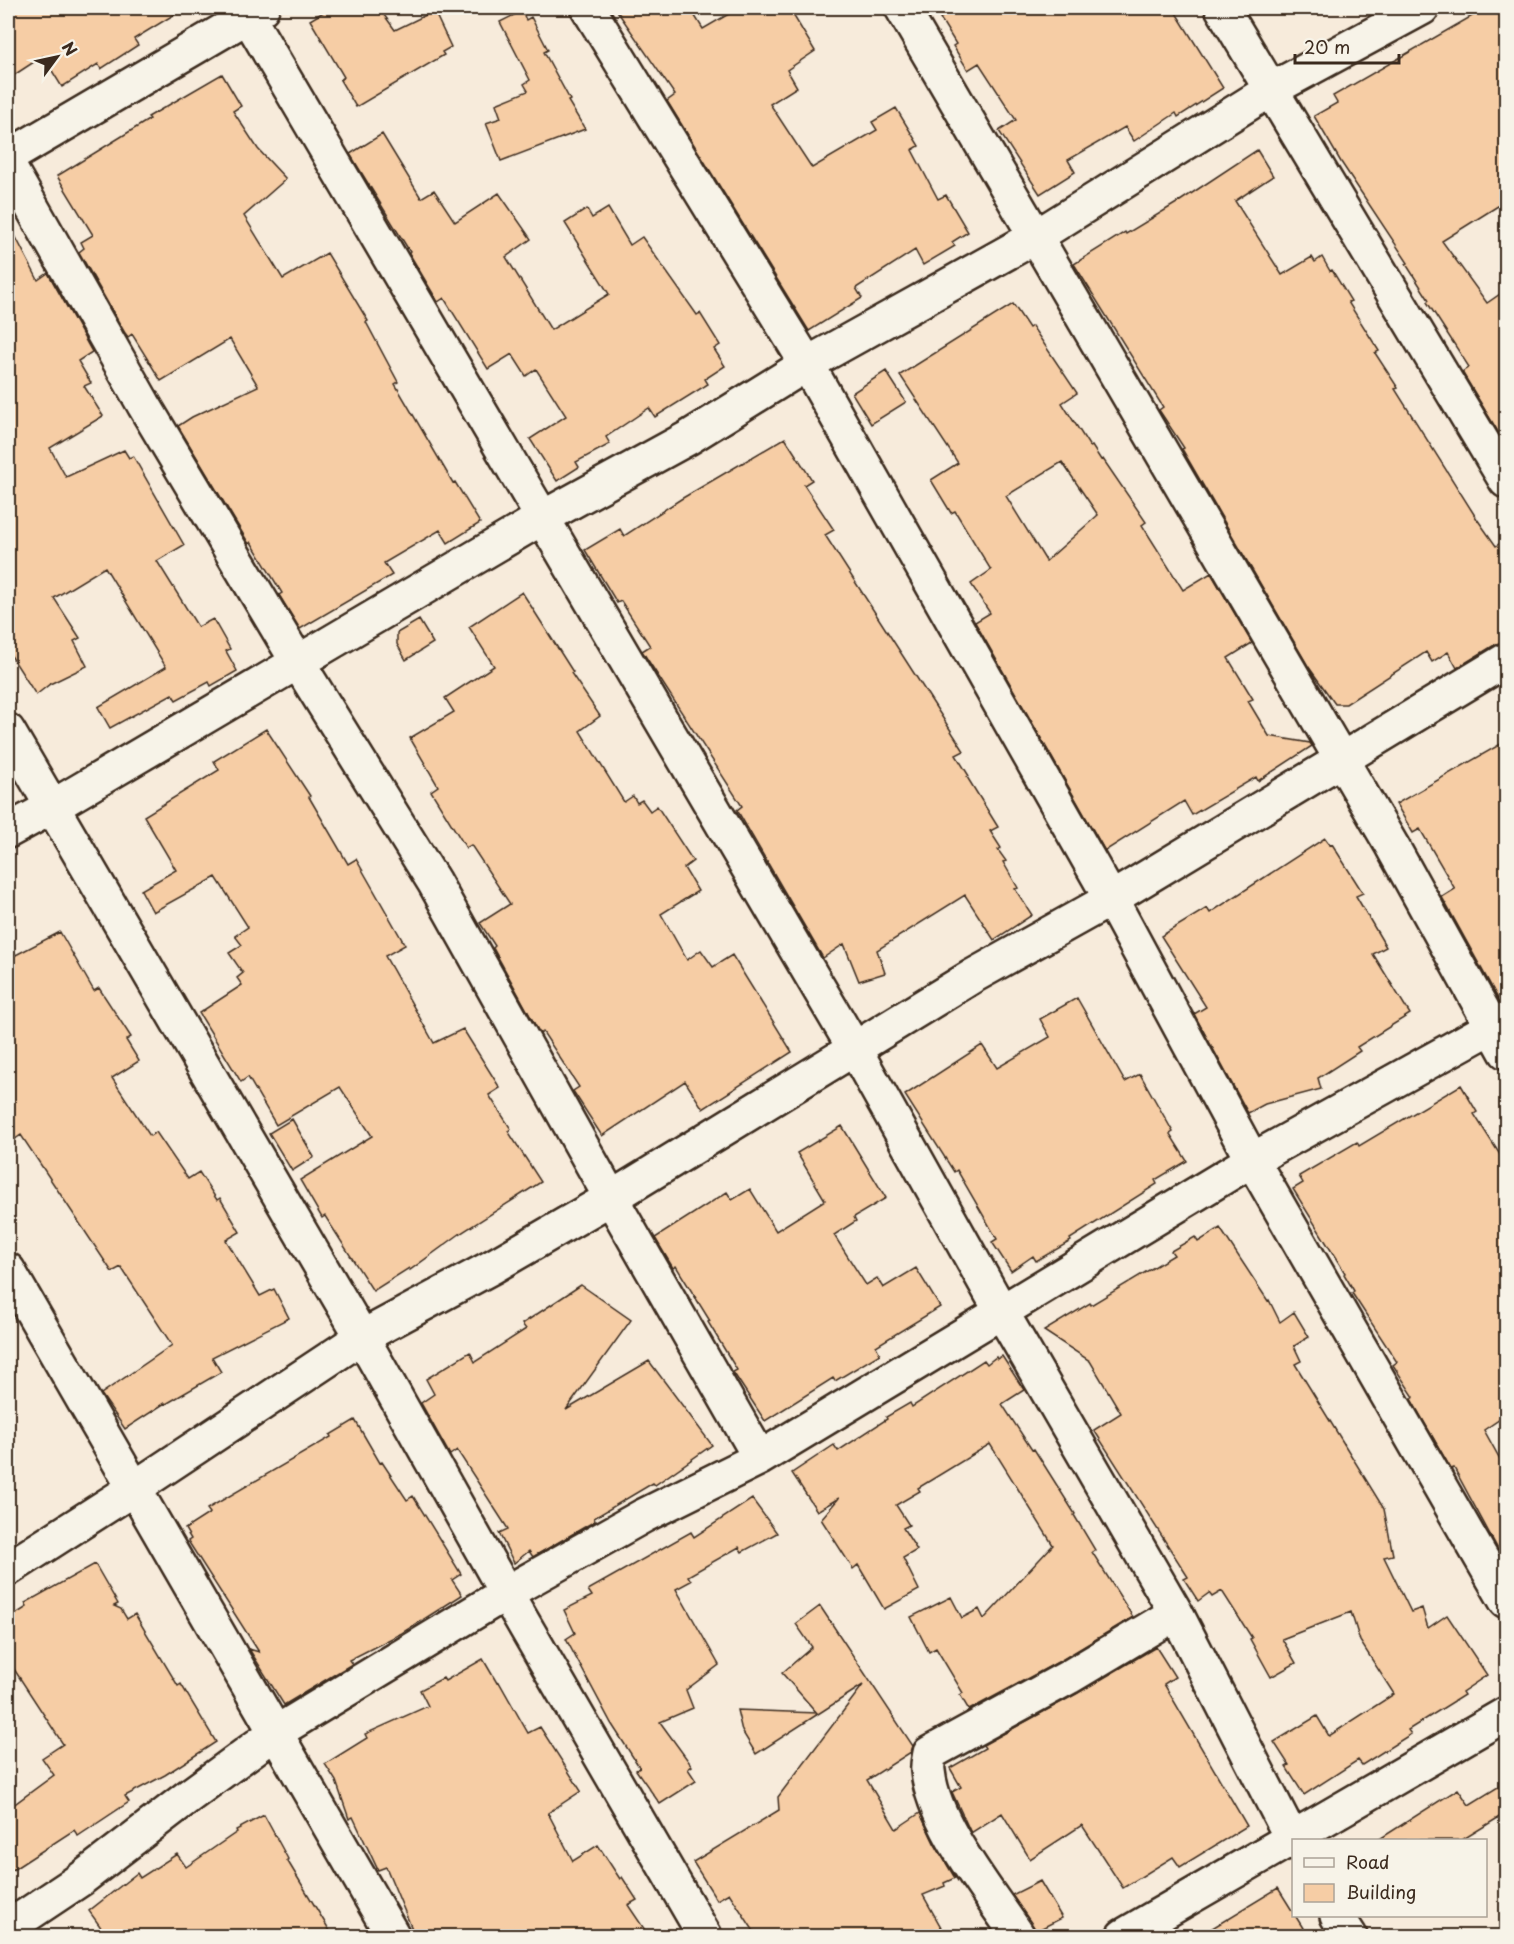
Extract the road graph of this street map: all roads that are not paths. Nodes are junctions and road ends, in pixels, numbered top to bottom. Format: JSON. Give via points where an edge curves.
{"nodes":[{"id":1,"x":588,"y":8,"type":"edge"},
{"id":2,"x":902,"y":8,"type":"edge"},
{"id":3,"x":1222,"y":8,"type":"edge"},
{"id":4,"x":1422,"y":8,"type":"edge"},
{"id":5,"x":251,"y":11,"type":"edge"},
{"id":6,"x":1272,"y":89,"type":"junction"},
{"id":7,"x":8,"y":157,"type":"edge"},
{"id":8,"x":8,"y":165,"type":"edge"},
{"id":9,"x":1037,"y":236,"type":"junction"},
{"id":10,"x":807,"y":364,"type":"junction"},
{"id":11,"x":1506,"y":481,"type":"edge"},
{"id":12,"x":542,"y":518,"type":"junction"},
{"id":13,"x":1506,"y":660,"type":"edge"},
{"id":14,"x":297,"y":661,"type":"junction"},
{"id":15,"x":8,"y":731,"type":"edge"},
{"id":16,"x":1342,"y":759,"type":"junction"},
{"id":17,"x":52,"y":807,"type":"junction"},
{"id":18,"x":8,"y":831,"type":"edge"},
{"id":19,"x":1111,"y":899,"type":"junction"},
{"id":20,"x":1502,"y":1033,"type":"edge"},
{"id":21,"x":854,"y":1048,"type":"junction"},
{"id":22,"x":1252,"y":1160,"type":"junction"},
{"id":23,"x":610,"y":1198,"type":"junction"},
{"id":24,"x":8,"y":1270,"type":"edge"},
{"id":25,"x":1001,"y":1311,"type":"junction"},
{"id":26,"x":362,"y":1337,"type":"junction"},
{"id":27,"x":760,"y":1458,"type":"junction"},
{"id":28,"x":134,"y":1489,"type":"junction"},
{"id":29,"x":8,"y":1569,"type":"edge"},
{"id":30,"x":506,"y":1593,"type":"junction"},
{"id":31,"x":1506,"y":1601,"type":"edge"},
{"id":32,"x":1176,"y":1613,"type":"junction"},
{"id":33,"x":1506,"y":1714,"type":"edge"},
{"id":34,"x":275,"y":1733,"type":"junction"},
{"id":35,"x":1295,"y":1839,"type":"edge"},
{"id":36,"x":1292,"y":1841,"type":"edge"},
{"id":37,"x":1338,"y":1917,"type":"edge"},
{"id":38,"x":8,"y":1923,"type":"edge"},
{"id":39,"x":393,"y":1936,"type":"edge"},
{"id":40,"x":705,"y":1936,"type":"edge"},
{"id":41,"x":1018,"y":1936,"type":"edge"},
{"id":42,"x":1123,"y":1936,"type":"edge"},
{"id":43,"x":1350,"y":1936,"type":"edge"}],
"edges":[{"from":1,"to":10,"type":"street"},
{"from":2,"to":9,"type":"street"},
{"from":3,"to":6,"type":"street"},
{"from":4,"to":6,"type":"street"},
{"from":5,"to":7,"type":"street"},
{"from":5,"to":12,"type":"street"},
{"from":6,"to":9,"type":"street"},
{"from":6,"to":11,"type":"street"},
{"from":8,"to":14,"type":"street","via":[[144,405]]},
{"from":9,"to":10,"type":"street"},
{"from":9,"to":16,"type":"street"},
{"from":10,"to":12,"type":"street","via":[[688,438]]},
{"from":10,"to":19,"type":"street"},
{"from":12,"to":14,"type":"street"},
{"from":12,"to":21,"type":"street"},
{"from":13,"to":16,"type":"street"},
{"from":14,"to":17,"type":"street"},
{"from":14,"to":23,"type":"street","via":[[434,882]]},
{"from":15,"to":17,"type":"street"},
{"from":16,"to":19,"type":"street"},
{"from":16,"to":20,"type":"street"},
{"from":17,"to":18,"type":"street"},
{"from":17,"to":26,"type":"street"},
{"from":19,"to":21,"type":"street"},
{"from":19,"to":22,"type":"street"},
{"from":20,"to":22,"type":"street"},
{"from":21,"to":23,"type":"street"},
{"from":21,"to":25,"type":"street"},
{"from":22,"to":25,"type":"street"},
{"from":22,"to":31,"type":"street"},
{"from":23,"to":26,"type":"street"},
{"from":23,"to":27,"type":"street"},
{"from":24,"to":28,"type":"street"},
{"from":25,"to":27,"type":"street"},
{"from":25,"to":32,"type":"street"},
{"from":26,"to":28,"type":"street"},
{"from":26,"to":30,"type":"street"},
{"from":27,"to":30,"type":"street","via":[[643,1516]]},
{"from":28,"to":29,"type":"street"},
{"from":28,"to":34,"type":"street"},
{"from":30,"to":34,"type":"street"},
{"from":30,"to":40,"type":"street"},
{"from":32,"to":36,"type":"street"},
{"from":32,"to":41,"type":"street","via":[[930,1753],[927,1769],[945,1827]]},
{"from":33,"to":35,"type":"street"},
{"from":34,"to":38,"type":"street","via":[[81,1879],[24,1917]]},
{"from":34,"to":39,"type":"street"},
{"from":36,"to":42,"type":"street"},
{"from":37,"to":43,"type":"street"}]}
